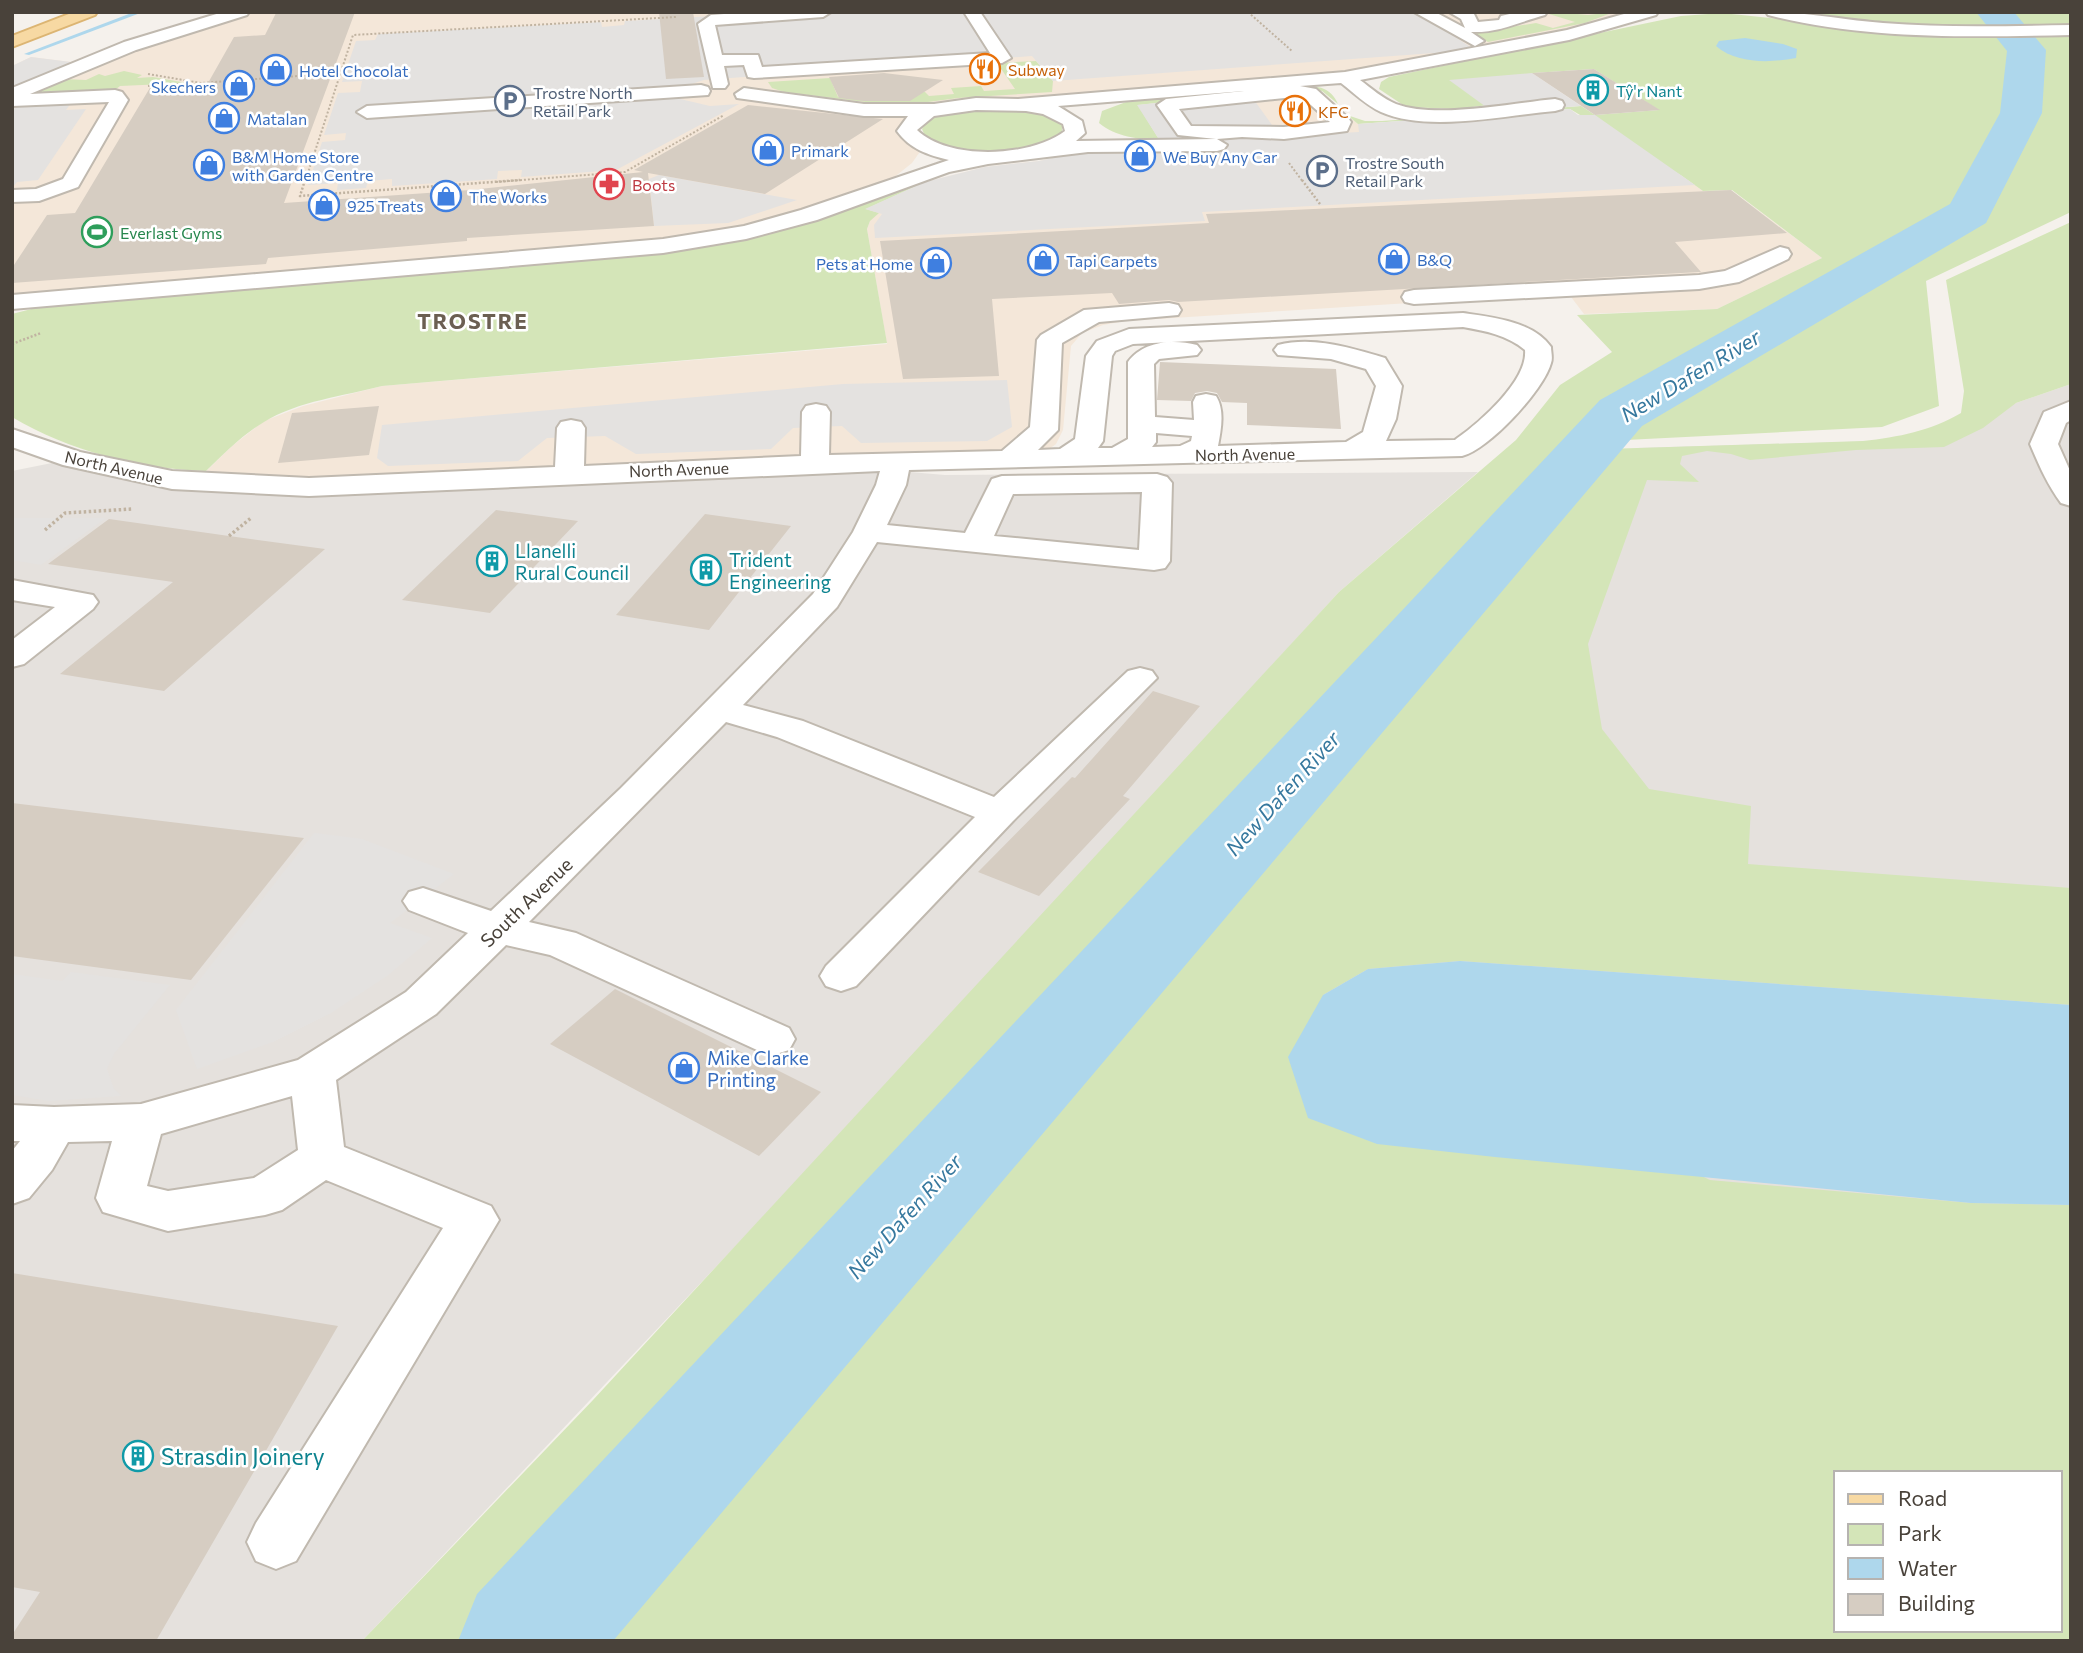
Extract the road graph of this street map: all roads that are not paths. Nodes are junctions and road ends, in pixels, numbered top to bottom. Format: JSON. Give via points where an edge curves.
{"nodes":[{"id":1,"x":89,"y":12,"type":"edge"},
{"id":2,"x":241,"y":12,"type":"edge"},
{"id":3,"x":823,"y":12,"type":"edge"},
{"id":4,"x":972,"y":12,"type":"edge"},
{"id":5,"x":1422,"y":12,"type":"edge"},
{"id":6,"x":1441,"y":12,"type":"edge"},
{"id":7,"x":1457,"y":12,"type":"edge"},
{"id":8,"x":1539,"y":12,"type":"edge"},
{"id":9,"x":1650,"y":12,"type":"edge"},
{"id":10,"x":1774,"y":12,"type":"edge"},
{"id":11,"x":2071,"y":30,"type":"edge"},
{"id":12,"x":1465,"y":31,"type":"junction"},
{"id":13,"x":12,"y":43,"type":"edge"},
{"id":14,"x":1495,"y":50,"type":"junction"},
{"id":15,"x":715,"y":61,"type":"junction"},
{"id":16,"x":925,"y":63,"type":"junction"},
{"id":17,"x":1345,"y":77,"type":"junction"},
{"id":18,"x":939,"y":86,"type":"dead end"},
{"id":19,"x":710,"y":88,"type":"junction"},
{"id":20,"x":1138,"y":93,"type":"junction"},
{"id":21,"x":1367,"y":93,"type":"junction"},
{"id":22,"x":12,"y":95,"type":"edge"},
{"id":23,"x":12,"y":100,"type":"edge"},
{"id":24,"x":1019,"y":104,"type":"junction"},
{"id":25,"x":1555,"y":105,"type":"dead end"},
{"id":26,"x":864,"y":110,"type":"junction"},
{"id":27,"x":935,"y":110,"type":"junction"},
{"id":28,"x":1392,"y":110,"type":"junction"},
{"id":29,"x":367,"y":113,"type":"dead end"},
{"id":30,"x":910,"y":123,"type":"junction"},
{"id":31,"x":1074,"y":124,"type":"junction"},
{"id":32,"x":1229,"y":134,"type":"junction"},
{"id":33,"x":1130,"y":144,"type":"junction"},
{"id":34,"x":924,"y":146,"type":"junction"},
{"id":35,"x":1039,"y":152,"type":"junction"},
{"id":36,"x":990,"y":157,"type":"junction"},
{"id":37,"x":882,"y":187,"type":"junction"},
{"id":38,"x":12,"y":196,"type":"edge"},
{"id":39,"x":720,"y":217,"type":"dead end"},
{"id":40,"x":746,"y":232,"type":"junction"},
{"id":41,"x":1780,"y":254,"type":"dead end"},
{"id":42,"x":1384,"y":298,"type":"dead end"},
{"id":43,"x":12,"y":302,"type":"edge"},
{"id":44,"x":1190,"y":309,"type":"dead end"},
{"id":45,"x":2071,"y":410,"type":"edge"},
{"id":46,"x":816,"y":412,"type":"dead end"},
{"id":47,"x":1142,"y":424,"type":"junction"},
{"id":48,"x":571,"y":428,"type":"dead end"},
{"id":49,"x":12,"y":437,"type":"edge"},
{"id":50,"x":1352,"y":451,"type":"junction"},
{"id":51,"x":1185,"y":455,"type":"junction"},
{"id":52,"x":1118,"y":456,"type":"junction"},
{"id":53,"x":1064,"y":458,"type":"junction"},
{"id":54,"x":1010,"y":459,"type":"junction"},
{"id":55,"x":896,"y":462,"type":"junction"},
{"id":56,"x":815,"y":464,"type":"junction"},
{"id":57,"x":569,"y":474,"type":"junction"},
{"id":58,"x":2071,"y":497,"type":"edge"},
{"id":59,"x":868,"y":532,"type":"junction"},
{"id":60,"x":975,"y":543,"type":"junction"},
{"id":61,"x":12,"y":590,"type":"edge"},
{"id":62,"x":12,"y":657,"type":"edge"},
{"id":63,"x":1140,"y":678,"type":"dead end"},
{"id":64,"x":718,"y":709,"type":"junction"},
{"id":65,"x":1000,"y":813,"type":"junction"},
{"id":66,"x":423,"y":901,"type":"dead end"},
{"id":67,"x":499,"y":929,"type":"junction"},
{"id":68,"x":841,"y":976,"type":"dead end"},
{"id":69,"x":773,"y":1039,"type":"dead end"},
{"id":70,"x":313,"y":1073,"type":"junction"},
{"id":71,"x":141,"y":1122,"type":"junction"},
{"id":72,"x":33,"y":1124,"type":"edge"},
{"id":73,"x":323,"y":1158,"type":"junction"},
{"id":74,"x":12,"y":1185,"type":"edge"},
{"id":75,"x":276,"y":1542,"type":"dead end"}],
"edges":[{"from":1,"to":13,"type":"main road"},
{"from":2,"to":22,"type":"street","via":[[92,60]]},
{"from":3,"to":15,"type":"street","via":[[711,20],[705,24]]},
{"from":4,"to":16,"type":"street","via":[[1002,58]]},
{"from":5,"to":12,"type":"street"},
{"from":6,"to":12,"type":"street"},
{"from":7,"to":12,"type":"street","via":[[1468,16]]},
{"from":8,"to":12,"type":"street","via":[[1507,20],[1501,26]]},
{"from":9,"to":14,"type":"street"},
{"from":10,"to":11,"type":"street","via":[[1877,27]]},
{"from":12,"to":14,"type":"street"},
{"from":14,"to":17,"type":"street"},
{"from":15,"to":16,"type":"street","via":[[752,59],[754,73]]},
{"from":15,"to":19,"type":"street"},
{"from":16,"to":18,"type":"street"},
{"from":17,"to":20,"type":"street"},
{"from":17,"to":21,"type":"street"},
{"from":19,"to":26,"type":"street","via":[[704,95],[744,94]]},
{"from":19,"to":29,"type":"street"},
{"from":20,"to":24,"type":"street"},
{"from":20,"to":31,"type":"street","via":[[1085,110]]},
{"from":21,"to":28,"type":"street"},
{"from":21,"to":28,"type":"street","via":[[1346,101],[1372,116]]},
{"from":23,"to":38,"type":"street","via":[[115,96],[119,100],[71,183],[39,195]]},
{"from":24,"to":27,"type":"street"},
{"from":24,"to":31,"type":"street","via":[[1054,111]]},
{"from":25,"to":28,"type":"street","via":[[1447,113]]},
{"from":26,"to":27,"type":"street"},
{"from":26,"to":30,"type":"street"},
{"from":27,"to":30,"type":"street"},
{"from":30,"to":34,"type":"street","via":[[911,139]]},
{"from":31,"to":33,"type":"street","via":[[1102,138]]},
{"from":31,"to":35,"type":"street","via":[[1070,139]]},
{"from":32,"to":32,"type":"street","via":[[1185,131],[1166,104],[1294,91],[1309,93],[1341,122],[1330,130]]},
{"from":32,"to":33,"type":"street","via":[[1237,143]]},
{"from":33,"to":35,"type":"street"},
{"from":34,"to":36,"type":"street"},
{"from":34,"to":37,"type":"street","via":[[912,163]]},
{"from":35,"to":36,"type":"street"},
{"from":36,"to":37,"type":"street"},
{"from":37,"to":40,"type":"street","via":[[810,215]]},
{"from":39,"to":40,"type":"street"},
{"from":40,"to":43,"type":"street","via":[[589,255],[417,261]]},
{"from":41,"to":42,"type":"street","via":[[1731,278],[1699,282]]},
{"from":44,"to":54,"type":"street","via":[[1093,315],[1050,341],[1044,430]]},
{"from":45,"to":58,"type":"street","via":[[2054,418],[2044,444]]},
{"from":46,"to":56,"type":"street"},
{"from":47,"to":50,"type":"street","via":[[1140,362],[1152,352],[1333,351],[1376,364],[1389,386],[1375,437]]},
{"from":47,"to":51,"type":"street","via":[[1207,415],[1204,445]]},
{"from":47,"to":52,"type":"street","via":[[1142,442]]},
{"from":48,"to":57,"type":"street"},
{"from":49,"to":57,"type":"street","name":"North Avenue","via":[[73,459],[172,480],[238,485],[309,487]]},
{"from":50,"to":51,"type":"street","name":"North Avenue"},
{"from":50,"to":53,"type":"street","name":"North Avenue","via":[[1462,449],[1518,393],[1538,364],[1538,347],[1524,335],[1463,320],[1129,337],[1106,346],[1099,356],[1089,441]]},
{"from":51,"to":52,"type":"street","name":"North Avenue"},
{"from":52,"to":53,"type":"street","name":"North Avenue"},
{"from":53,"to":54,"type":"street","name":"North Avenue"},
{"from":54,"to":55,"type":"street","name":"North Avenue"},
{"from":55,"to":56,"type":"street","name":"North Avenue"},
{"from":55,"to":59,"type":"street","name":"South Avenue","via":[[891,485]]},
{"from":56,"to":57,"type":"street","name":"North Avenue"},
{"from":59,"to":60,"type":"street"},
{"from":59,"to":64,"type":"street","name":"South Avenue","via":[[826,600]]},
{"from":60,"to":60,"type":"street","via":[[1002,485],[1157,483],[1154,561]]},
{"from":61,"to":62,"type":"street","via":[[82,602]]},
{"from":63,"to":65,"type":"street"},
{"from":64,"to":65,"type":"street","via":[[790,729]]},
{"from":64,"to":67,"type":"street","name":"South Avenue"},
{"from":65,"to":68,"type":"street"},
{"from":66,"to":67,"type":"street"},
{"from":67,"to":69,"type":"street","via":[[561,943]]},
{"from":67,"to":70,"type":"street","name":"South Avenue","via":[[421,1003]]},
{"from":70,"to":71,"type":"street","name":"South Avenue"},
{"from":70,"to":73,"type":"street"},
{"from":71,"to":72,"type":"street","name":"South Avenue"},
{"from":71,"to":73,"type":"street","via":[[120,1198],[169,1211],[265,1196]]},
{"from":72,"to":74,"type":"street","via":[[35,1157]]},
{"from":73,"to":75,"type":"street","via":[[474,1220]]}]}
